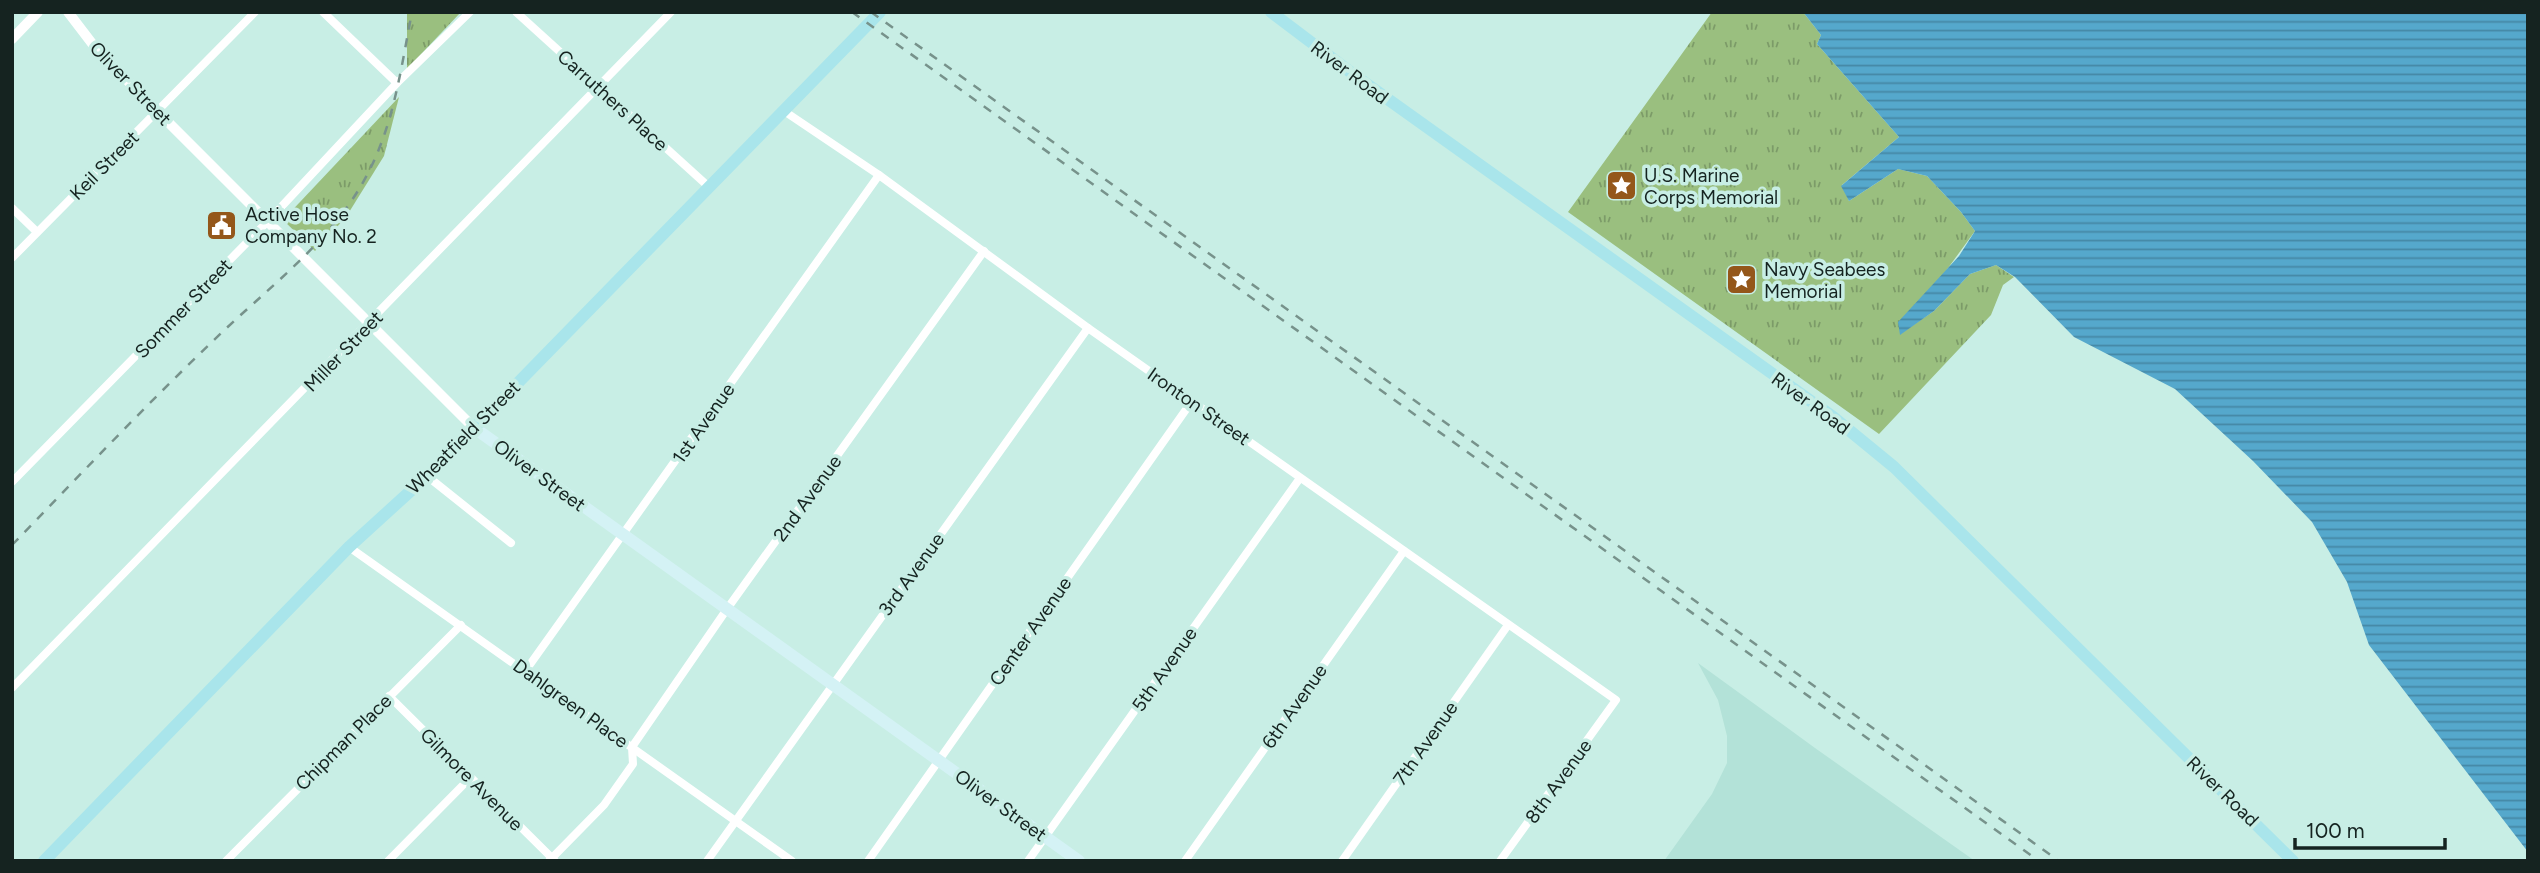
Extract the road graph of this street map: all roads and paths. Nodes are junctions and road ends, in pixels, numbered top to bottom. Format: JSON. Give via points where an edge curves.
{"nodes":[{"id":1,"x":38,"y":12,"type":"edge"},
{"id":2,"x":68,"y":12,"type":"edge"},
{"id":3,"x":255,"y":12,"type":"edge"},
{"id":4,"x":323,"y":12,"type":"edge"},
{"id":5,"x":470,"y":12,"type":"edge"},
{"id":6,"x":516,"y":12,"type":"edge"},
{"id":7,"x":671,"y":12,"type":"edge"},
{"id":8,"x":880,"y":12,"type":"edge"},
{"id":9,"x":1271,"y":12,"type":"edge"},
{"id":10,"x":12,"y":39,"type":"edge"},
{"id":11,"x":397,"y":83,"type":"junction"},
{"id":12,"x":598,"y":86,"type":"junction"},
{"id":13,"x":157,"y":111,"type":"junction"},
{"id":14,"x":783,"y":111,"type":"junction"},
{"id":15,"x":879,"y":175,"type":"junction"},
{"id":16,"x":709,"y":187,"type":"junction"},
{"id":17,"x":12,"y":208,"type":"edge"},
{"id":18,"x":268,"y":221,"type":"junction"},
{"id":19,"x":37,"y":232,"type":"junction"},
{"id":20,"x":984,"y":251,"type":"junction"},
{"id":21,"x":12,"y":258,"type":"edge"},
{"id":22,"x":370,"y":324,"type":"junction"},
{"id":23,"x":1088,"y":328,"type":"junction"},
{"id":24,"x":1192,"y":401,"type":"junction"},
{"id":25,"x":473,"y":427,"type":"junction"},
{"id":26,"x":427,"y":476,"type":"junction"},
{"id":27,"x":1300,"y":478,"type":"junction"},
{"id":28,"x":12,"y":482,"type":"edge"},
{"id":29,"x":623,"y":535,"type":"junction"},
{"id":30,"x":511,"y":544,"type":"dead end"},
{"id":31,"x":349,"y":547,"type":"junction"},
{"id":32,"x":1404,"y":551,"type":"junction"},
{"id":33,"x":727,"y":609,"type":"junction"},
{"id":34,"x":461,"y":625,"type":"junction"},
{"id":35,"x":1508,"y":625,"type":"junction"},
{"id":36,"x":526,"y":670,"type":"junction"},
{"id":37,"x":832,"y":684,"type":"junction"},
{"id":38,"x":12,"y":688,"type":"edge"},
{"id":39,"x":389,"y":696,"type":"junction"},
{"id":40,"x":1616,"y":700,"type":"joint"},
{"id":41,"x":632,"y":747,"type":"junction"},
{"id":42,"x":938,"y":760,"type":"junction"},
{"id":43,"x":470,"y":778,"type":"junction"},
{"id":44,"x":735,"y":821,"type":"junction"},
{"id":45,"x":1045,"y":837,"type":"junction"},
{"id":46,"x":552,"y":860,"type":"edge"},
{"id":47,"x":44,"y":861,"type":"edge"},
{"id":48,"x":226,"y":861,"type":"edge"},
{"id":49,"x":388,"y":861,"type":"edge"},
{"id":50,"x":707,"y":861,"type":"edge"},
{"id":51,"x":792,"y":861,"type":"edge"},
{"id":52,"x":868,"y":861,"type":"edge"},
{"id":53,"x":1028,"y":861,"type":"edge"},
{"id":54,"x":1079,"y":861,"type":"edge"},
{"id":55,"x":1185,"y":861,"type":"edge"},
{"id":56,"x":1342,"y":861,"type":"edge"},
{"id":57,"x":1500,"y":861,"type":"edge"},
{"id":58,"x":2293,"y":861,"type":"edge"}],
"edges":[{"from":1,"to":10,"type":"street"},
{"from":2,"to":13,"type":"street","name":"Oliver Street"},
{"from":3,"to":13,"type":"street","name":"Keil Street"},
{"from":4,"to":11,"type":"street"},
{"from":5,"to":11,"type":"street","name":"Sommer Street"},
{"from":6,"to":12,"type":"street","name":"Carruthers Place"},
{"from":7,"to":12,"type":"street","name":"Miller Street"},
{"from":8,"to":14,"type":"main road","name":"Wheatfield Street"},
{"from":9,"to":58,"type":"main road","name":"River Road","via":[[1833,417],[1894,467]]},
{"from":11,"to":18,"type":"street","name":"Sommer Street"},
{"from":12,"to":16,"type":"street","name":"Carruthers Place"},
{"from":12,"to":22,"type":"street","name":"Miller Street"},
{"from":13,"to":18,"type":"street","name":"Oliver Street"},
{"from":13,"to":19,"type":"street","name":"Keil Street"},
{"from":14,"to":15,"type":"street","name":"Ironton Street"},
{"from":14,"to":16,"type":"main road","name":"Wheatfield Street"},
{"from":15,"to":20,"type":"street","name":"Ironton Street"},
{"from":15,"to":29,"type":"street","name":"1st Avenue"},
{"from":16,"to":25,"type":"main road","name":"Wheatfield Street"},
{"from":17,"to":19,"type":"street"},
{"from":18,"to":22,"type":"street","name":"Oliver Street"},
{"from":18,"to":28,"type":"street","name":"Sommer Street"},
{"from":19,"to":21,"type":"street","name":"Keil Street"},
{"from":20,"to":23,"type":"street","name":"Ironton Street"},
{"from":20,"to":33,"type":"street","name":"2nd Avenue"},
{"from":22,"to":25,"type":"street","name":"Oliver Street"},
{"from":22,"to":38,"type":"street","name":"Miller Street"},
{"from":23,"to":24,"type":"street","name":"Ironton Street"},
{"from":23,"to":37,"type":"street","name":"3rd Avenue"},
{"from":24,"to":27,"type":"street","name":"Ironton Street"},
{"from":24,"to":42,"type":"street","name":"Center Avenue"},
{"from":25,"to":26,"type":"main road","name":"Wheatfield Street"},
{"from":25,"to":29,"type":"main road","name":"Oliver Street"},
{"from":26,"to":30,"type":"street"},
{"from":26,"to":31,"type":"main road","name":"Wheatfield Street"},
{"from":27,"to":32,"type":"street","name":"Ironton Street"},
{"from":27,"to":45,"type":"street","name":"5th Avenue"},
{"from":29,"to":33,"type":"main road","name":"Oliver Street"},
{"from":29,"to":36,"type":"street","name":"1st Avenue"},
{"from":31,"to":34,"type":"street","name":"Dahlgreen Place"},
{"from":31,"to":47,"type":"main road","name":"Wheatfield Street"},
{"from":32,"to":35,"type":"street","name":"Ironton Street"},
{"from":32,"to":55,"type":"street","name":"6th Avenue"},
{"from":33,"to":37,"type":"main road","name":"Oliver Street"},
{"from":33,"to":41,"type":"street","name":"2nd Avenue"},
{"from":34,"to":36,"type":"street","name":"Dahlgreen Place"},
{"from":34,"to":39,"type":"street","name":"Chipman Place"},
{"from":35,"to":40,"type":"street","name":"Ironton Street"},
{"from":35,"to":56,"type":"street","name":"7th Avenue"},
{"from":36,"to":41,"type":"street","name":"Dahlgreen Place"},
{"from":37,"to":42,"type":"main road","name":"Oliver Street"},
{"from":37,"to":44,"type":"street","name":"3rd Avenue"},
{"from":39,"to":43,"type":"street","name":"Gilmore Avenue"},
{"from":39,"to":48,"type":"street","name":"Chipman Place"},
{"from":40,"to":57,"type":"street","name":"8th Avenue"},
{"from":41,"to":44,"type":"street","name":"Dahlgreen Place"},
{"from":41,"to":46,"type":"street","name":"2nd Avenue","via":[[633,764],[604,805]]},
{"from":42,"to":45,"type":"main road","name":"Oliver Street"},
{"from":42,"to":52,"type":"street","name":"Center Avenue"},
{"from":43,"to":46,"type":"street","name":"Gilmore Avenue"},
{"from":43,"to":49,"type":"street"},
{"from":44,"to":50,"type":"street","name":"3rd Avenue"},
{"from":44,"to":51,"type":"street","name":"Dahlgreen Place"},
{"from":45,"to":53,"type":"street","name":"5th Avenue"},
{"from":45,"to":54,"type":"main road","name":"Oliver Street"}]}
